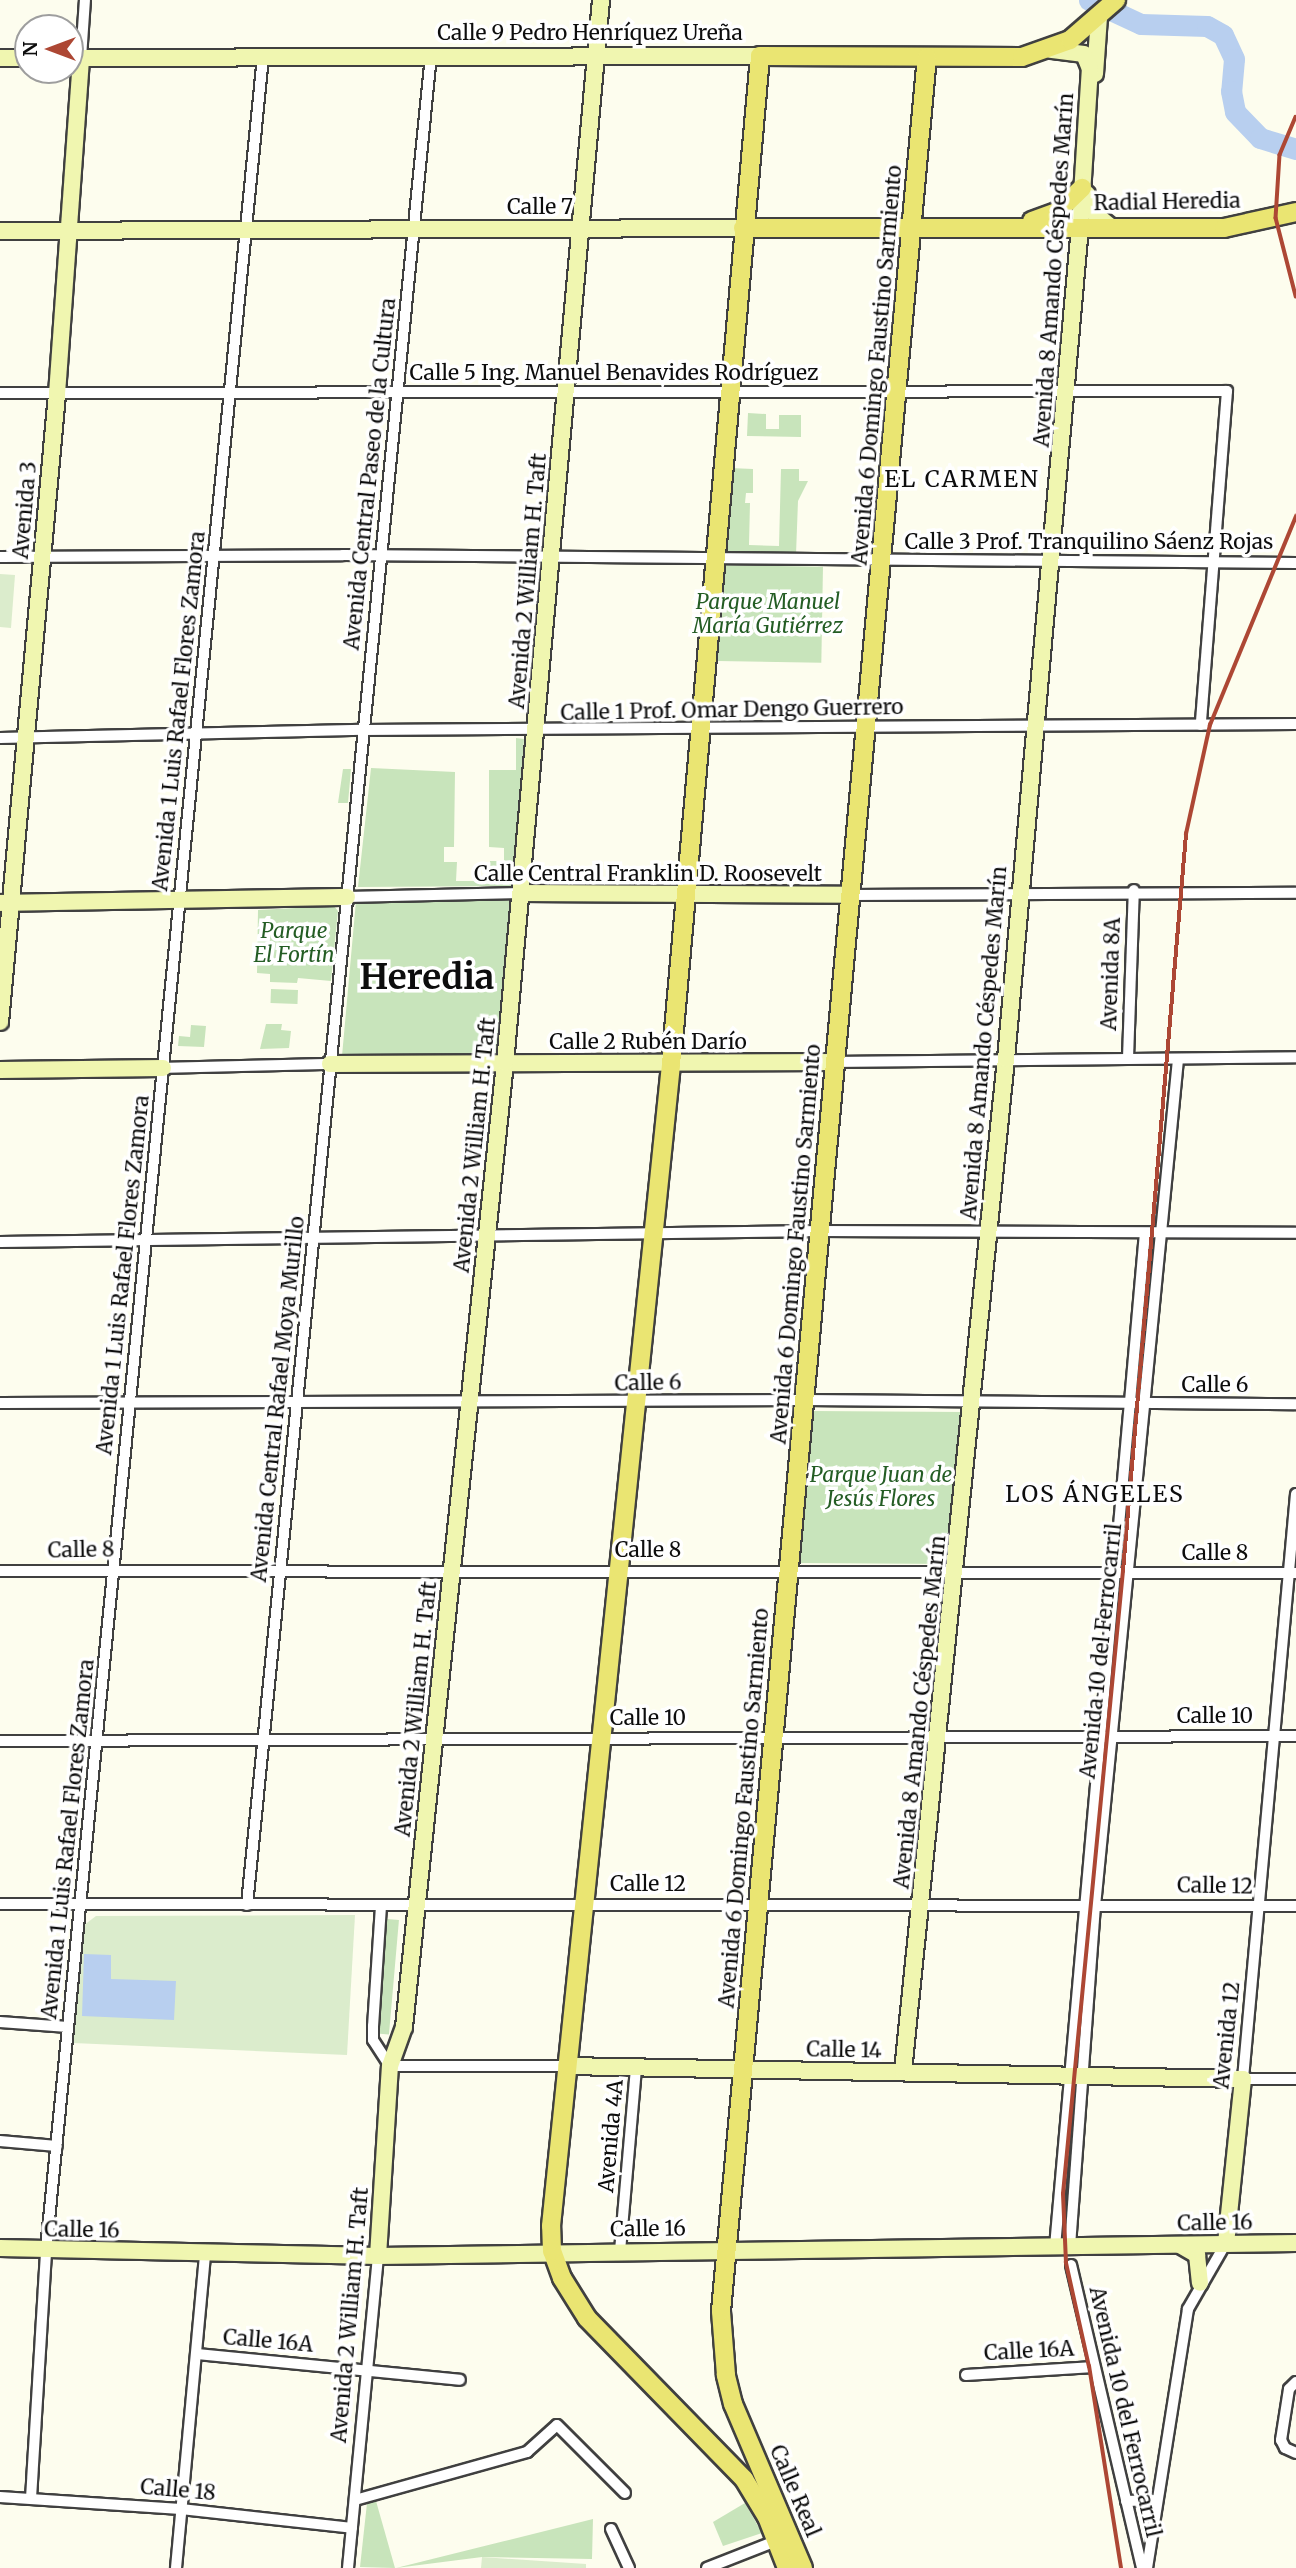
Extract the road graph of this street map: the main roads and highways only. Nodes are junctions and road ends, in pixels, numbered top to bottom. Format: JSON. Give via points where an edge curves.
{"nodes":[{"id":1,"x":1116,"y":0,"type":"edge"},
{"id":2,"x":927,"y":57,"type":"junction"},
{"id":3,"x":1082,"y":188,"type":"road end"},
{"id":4,"x":1296,"y":212,"type":"edge"},
{"id":5,"x":1080,"y":226,"type":"joint"},
{"id":6,"x":1009,"y":227,"type":"junction"},
{"id":7,"x":743,"y":228,"type":"junction"},
{"id":8,"x":913,"y":230,"type":"junction"},
{"id":9,"x":744,"y":2432,"type":"junction"},
{"id":10,"x":717,"y":2450,"type":"junction"},
{"id":11,"x":761,"y":2466,"type":"junction"},
{"id":12,"x":744,"y":2479,"type":"junction"},
{"id":13,"x":787,"y":2568,"type":"edge"},
{"id":14,"x":803,"y":2568,"type":"edge"}],
"edges":[{"from":1,"to":2,"type":"main road","name":"Calle 9 Pedro Henríquez Ureña","via":[[1050,50],[1022,57]]},
{"from":2,"to":7,"type":"main road","name":"Calle 9 Pedro Henríquez Ureña","via":[[760,56]]},
{"from":2,"to":8,"type":"main road","name":"Avenida 6 Domingo Faustino Sarmiento"},
{"from":3,"to":6,"type":"main road","via":[[1057,212]]},
{"from":4,"to":5,"type":"main road","name":"Radial Heredia","via":[[1224,228]]},
{"from":5,"to":6,"type":"main road","name":"Calle 7"},
{"from":6,"to":8,"type":"main road","name":"Calle 7"},
{"from":7,"to":8,"type":"main road","name":"Calle 7"},
{"from":7,"to":10,"type":"main road","name":"Calle Real","via":[[703,731],[587,1903],[566,2066],[552,2251],[562,2278],[587,2318]]},
{"from":8,"to":9,"type":"main road","name":"Avenida 6 Domingo Faustino Sarmiento","via":[[724,2250],[722,2342],[726,2375]]},
{"from":9,"to":10,"type":"main road","via":[[736,2446]]},
{"from":9,"to":11,"type":"main road","name":"Calle Real"},
{"from":10,"to":12,"type":"main road","name":"Calle Real"},
{"from":11,"to":12,"type":"main road","via":[[751,2467]]},
{"from":11,"to":14,"type":"main road","name":"Calle Real"},
{"from":12,"to":13,"type":"main road","name":"Calle Real"}]}
